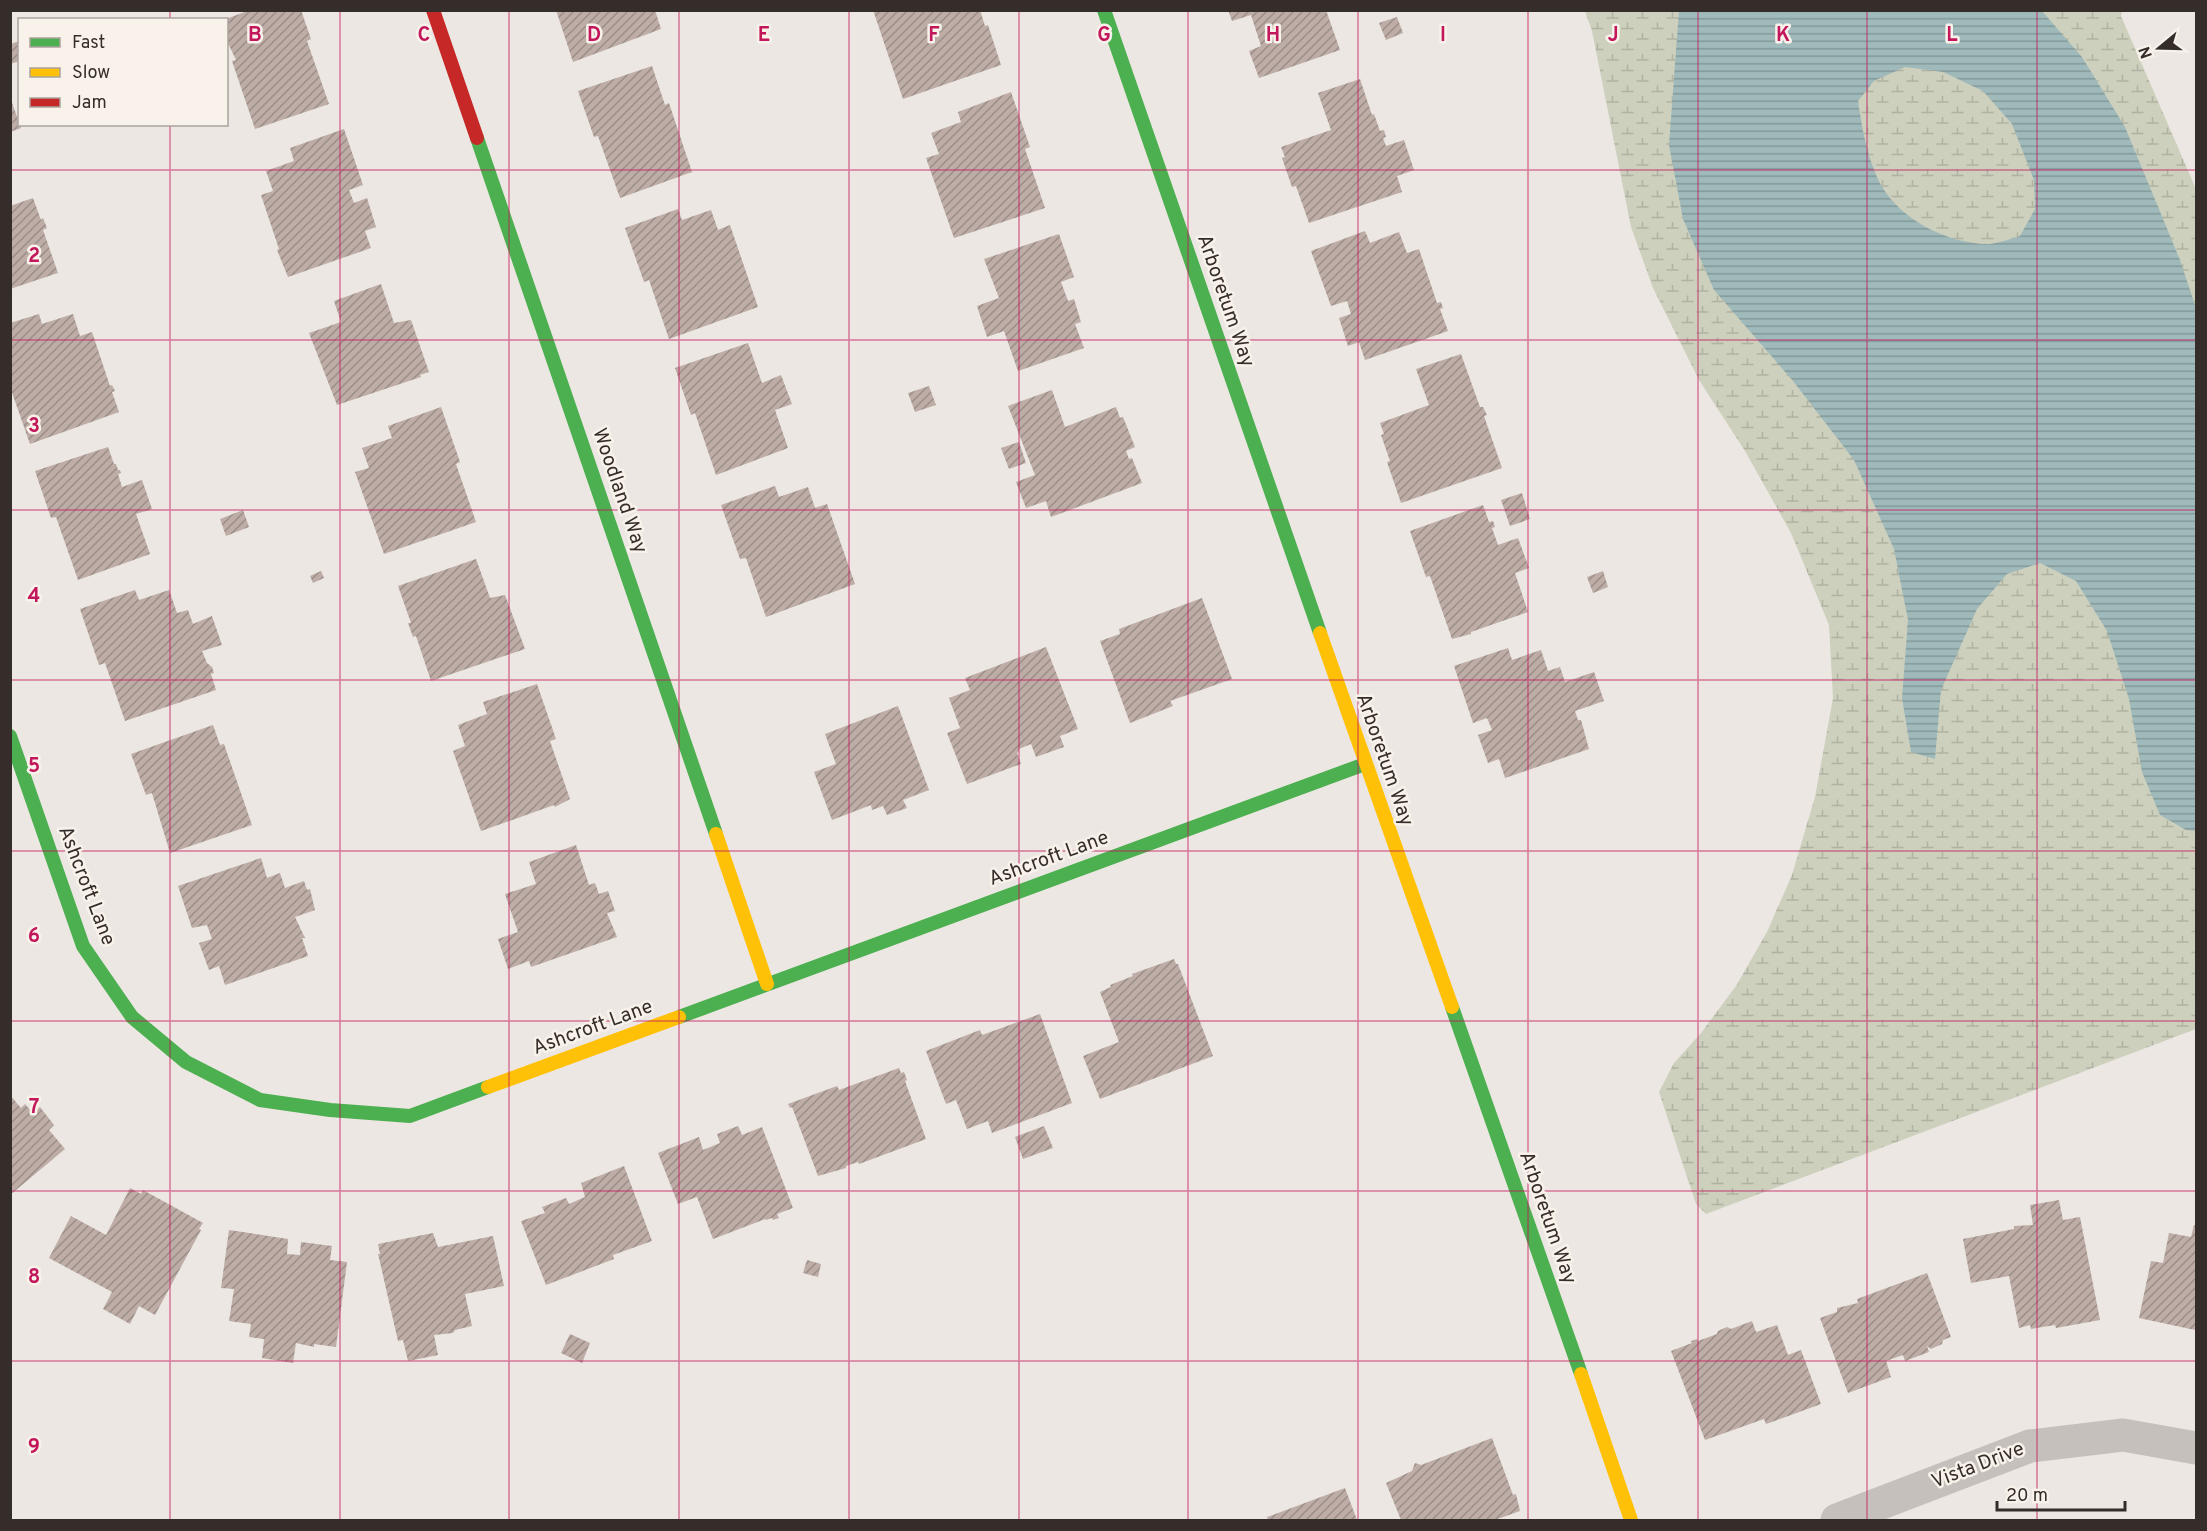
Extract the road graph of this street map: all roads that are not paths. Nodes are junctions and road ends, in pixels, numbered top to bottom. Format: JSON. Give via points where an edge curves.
{"nodes":[{"id":1,"x":433,"y":10,"type":"edge"},
{"id":2,"x":1104,"y":10,"type":"edge"},
{"id":3,"x":10,"y":736,"type":"edge"},
{"id":4,"x":1365,"y":764,"type":"junction"},
{"id":5,"x":767,"y":984,"type":"junction"},
{"id":6,"x":2196,"y":1448,"type":"edge"},
{"id":7,"x":1631,"y":1521,"type":"edge"},
{"id":8,"x":1837,"y":1521,"type":"edge"}],
"edges":[{"from":1,"to":5,"type":"street","name":"Woodland Way"},
{"from":2,"to":4,"type":"street","name":"Arboretum Way"},
{"from":3,"to":5,"type":"street","name":"Ashcroft Lane","via":[[83,946],[132,1017],[186,1062],[260,1100],[410,1116]]},
{"from":4,"to":5,"type":"street","name":"Ashcroft Lane"},
{"from":4,"to":7,"type":"street","name":"Arboretum Way"},
{"from":6,"to":8,"type":"street","name":"Vista Drive","via":[[2123,1435],[2030,1446]]}]}
